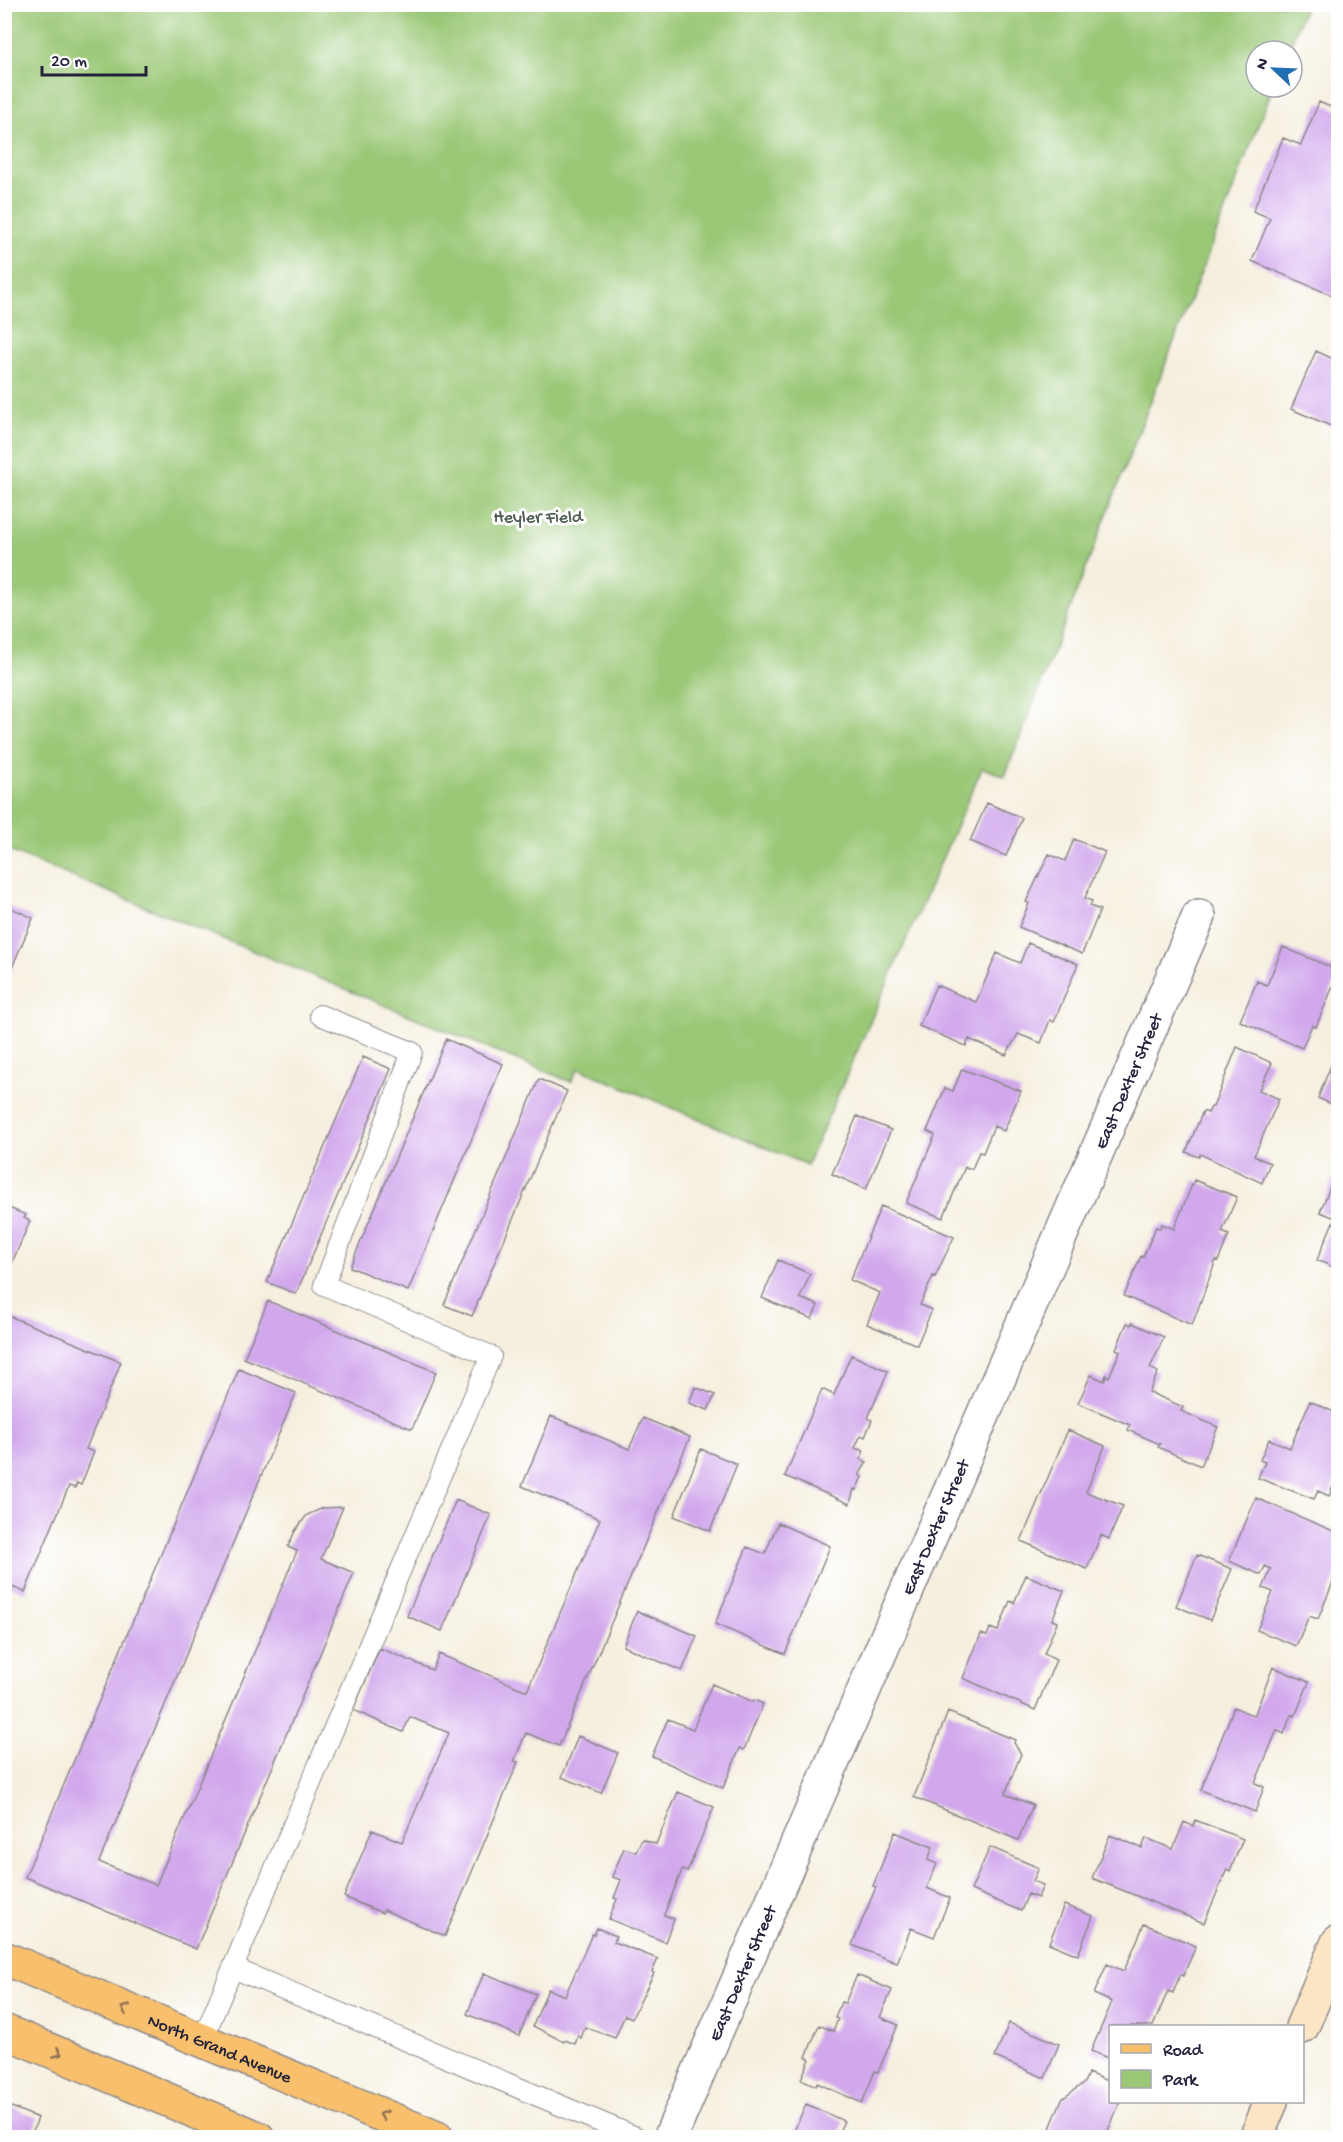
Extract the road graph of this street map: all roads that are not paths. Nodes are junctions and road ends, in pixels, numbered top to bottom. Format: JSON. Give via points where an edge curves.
{"nodes":[{"id":1,"x":1199,"y":916,"type":"dead end"},
{"id":2,"x":320,"y":1015,"type":"dead end"},
{"id":3,"x":1338,"y":1942,"type":"edge"},
{"id":4,"x":4,"y":1958,"type":"edge"},
{"id":5,"x":233,"y":1968,"type":"junction"},
{"id":6,"x":1303,"y":2025,"type":"edge"},
{"id":7,"x":4,"y":2031,"type":"edge"},
{"id":8,"x":202,"y":2041,"type":"junction"},
{"id":9,"x":1271,"y":2103,"type":"edge"},
{"id":10,"x":258,"y":2138,"type":"edge"},
{"id":11,"x":437,"y":2138,"type":"edge"},
{"id":12,"x":638,"y":2138,"type":"edge"},
{"id":13,"x":670,"y":2138,"type":"edge"},
{"id":14,"x":1256,"y":2138,"type":"edge"}],
"edges":[{"from":1,"to":13,"type":"street","name":"East Dexter Street"},
{"from":2,"to":5,"type":"lane","via":[[412,1052],[324,1285],[491,1356]]},
{"from":3,"to":6,"type":"street"},
{"from":8,"to":4,"type":"main road","name":"North Grand Avenue","one_way":true},
{"from":5,"to":8,"type":"lane"},
{"from":5,"to":12,"type":"lane"},
{"from":7,"to":10,"type":"main road","one_way":true},
{"from":11,"to":8,"type":"main road","name":"North Grand Avenue","one_way":true},
{"from":9,"to":14,"type":"street"}]}
